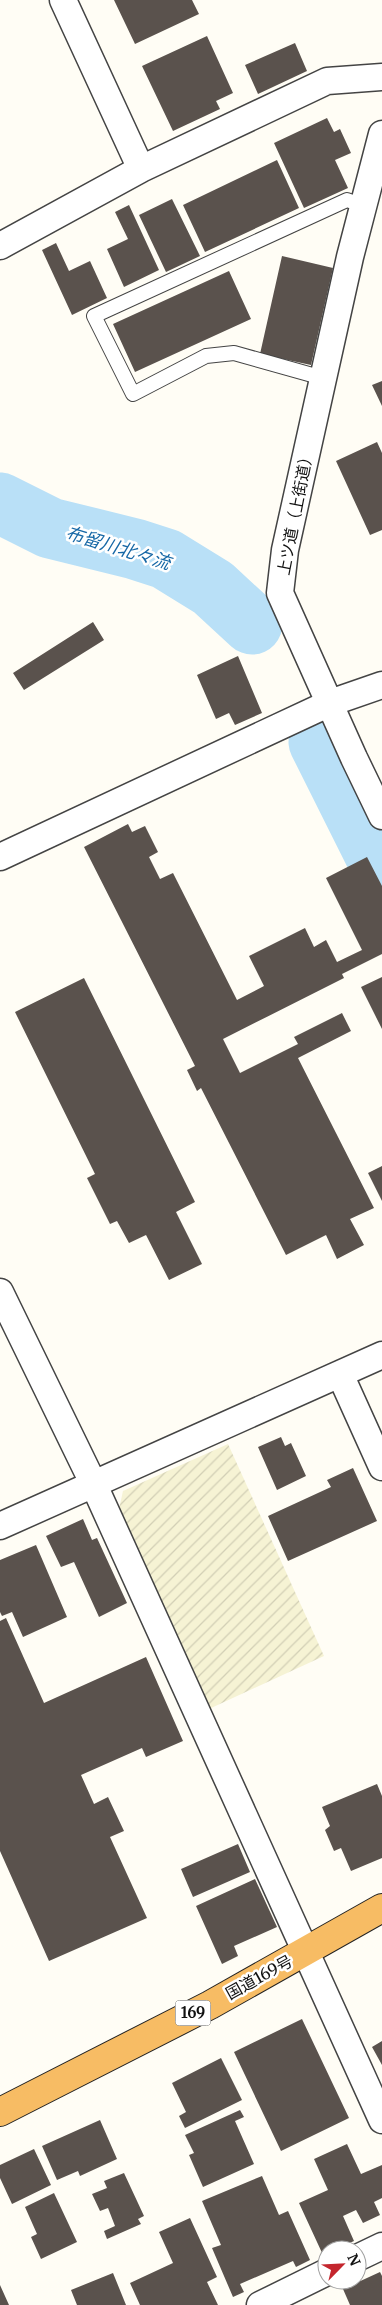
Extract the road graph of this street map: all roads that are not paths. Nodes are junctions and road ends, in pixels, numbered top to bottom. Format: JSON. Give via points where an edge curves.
{"nodes":[{"id":1,"x":63,"y":0,"type":"edge"},
{"id":2,"x":382,"y":77,"type":"edge"},
{"id":3,"x":382,"y":134,"type":"edge"},
{"id":4,"x":140,"y":169,"type":"junction"},
{"id":5,"x":364,"y":206,"type":"junction"},
{"id":6,"x":0,"y":246,"type":"edge"},
{"id":7,"x":323,"y":378,"type":"junction"},
{"id":8,"x":382,"y":685,"type":"edge"},
{"id":9,"x":330,"y":703,"type":"junction"},
{"id":10,"x":382,"y":816,"type":"edge"},
{"id":11,"x":0,"y":857,"type":"edge"},
{"id":12,"x":0,"y":1292,"type":"edge"},
{"id":13,"x":382,"y":1355,"type":"edge"},
{"id":14,"x":340,"y":1374,"type":"junction"},
{"id":15,"x":382,"y":1468,"type":"edge"},
{"id":16,"x":94,"y":1485,"type":"junction"},
{"id":17,"x":0,"y":1526,"type":"edge"},
{"id":18,"x":382,"y":1908,"type":"edge"},
{"id":19,"x":306,"y":1950,"type":"junction"},
{"id":20,"x":0,"y":2112,"type":"edge"},
{"id":21,"x":382,"y":2120,"type":"edge"},
{"id":22,"x":382,"y":2246,"type":"edge"},
{"id":23,"x":367,"y":2253,"type":"edge"},
{"id":24,"x":317,"y":2277,"type":"edge"},
{"id":25,"x":260,"y":2305,"type":"edge"}],
"edges":[{"from":1,"to":4,"type":"street"},
{"from":2,"to":4,"type":"street","via":[[327,81]]},
{"from":3,"to":5,"type":"street","name":"上ツ道（上街道）"},
{"from":4,"to":6,"type":"street"},
{"from":5,"to":7,"type":"street","name":"上ツ道（上街道）"},
{"from":5,"to":7,"type":"lane","via":[[347,200],[94,316],[133,394],[206,356],[234,354]]},
{"from":7,"to":9,"type":"street","name":"上ツ道（上街道）","via":[[285,550],[280,593]]},
{"from":8,"to":9,"type":"street"},
{"from":9,"to":10,"type":"street","name":"上ツ道（上街道）"},
{"from":9,"to":11,"type":"street"},
{"from":12,"to":16,"type":"street"},
{"from":13,"to":14,"type":"street"},
{"from":14,"to":15,"type":"street"},
{"from":14,"to":16,"type":"street"},
{"from":16,"to":17,"type":"street"},
{"from":16,"to":19,"type":"street"},
{"from":18,"to":19,"type":"highway","name":"国道169号","number":"169"},
{"from":19,"to":20,"type":"highway","name":"国道169号","number":"169","via":[[210,2005]]},
{"from":19,"to":21,"type":"street"},
{"from":22,"to":23,"type":"street"},
{"from":24,"to":25,"type":"street"}]}
